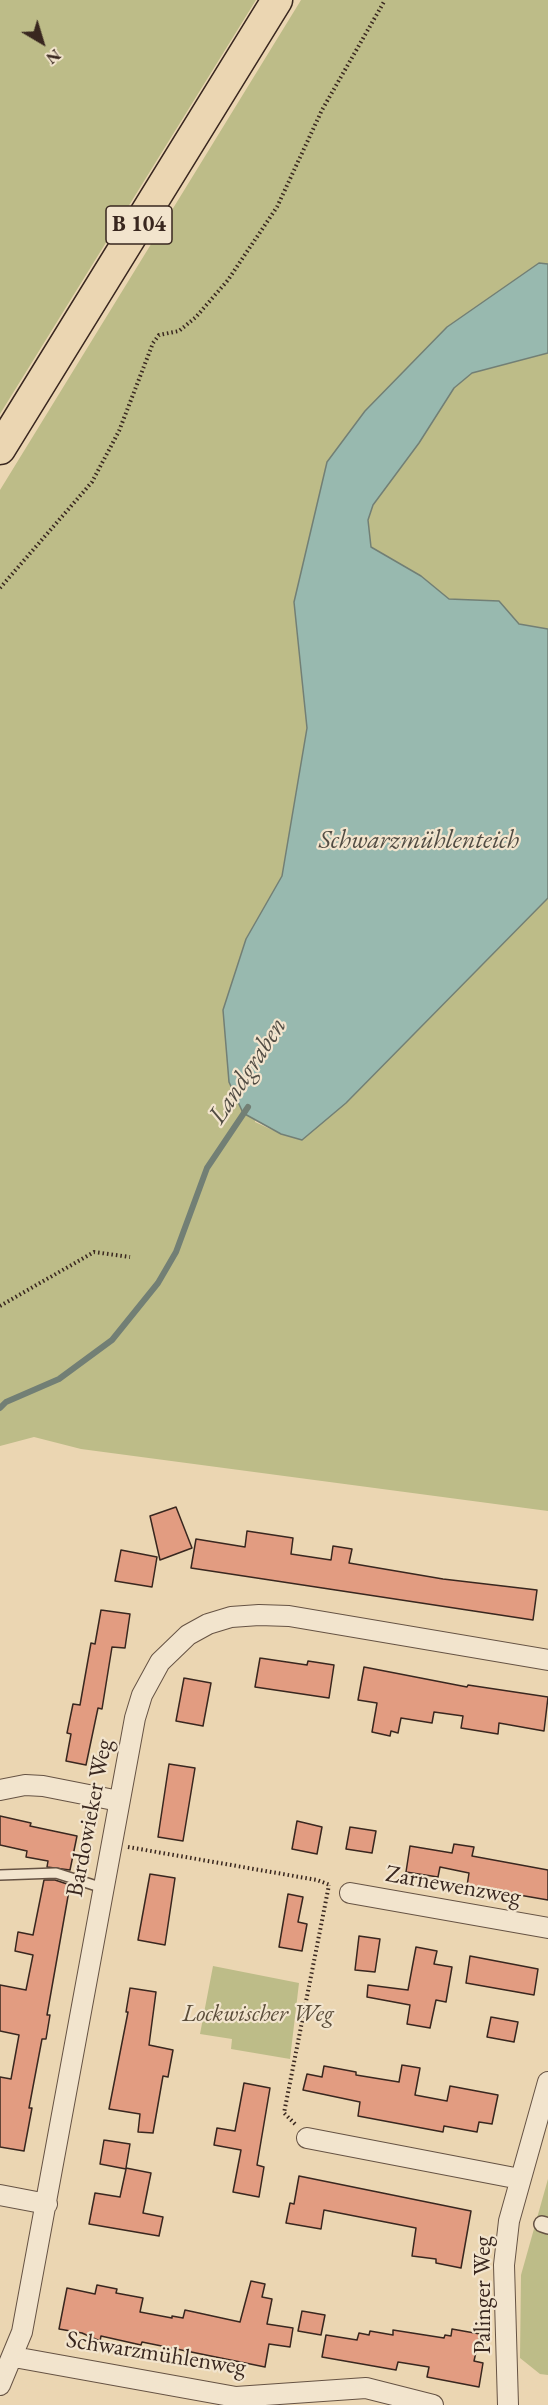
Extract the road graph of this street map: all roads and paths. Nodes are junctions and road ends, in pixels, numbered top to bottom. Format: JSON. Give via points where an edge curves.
{"nodes":[{"id":1,"x":277,"y":0,"type":"edge"},
{"id":2,"x":385,"y":0,"type":"edge"},
{"id":3,"x":0,"y":449,"type":"edge"},
{"id":4,"x":0,"y":588,"type":"edge"},
{"id":5,"x":129,"y":1257,"type":"dead end"},
{"id":6,"x":0,"y":1306,"type":"edge"},
{"id":7,"x":548,"y":1660,"type":"edge"},
{"id":8,"x":0,"y":1790,"type":"edge"},
{"id":9,"x":119,"y":1801,"type":"junction"},
{"id":10,"x":110,"y":1844,"type":"junction"},
{"id":11,"x":0,"y":1875,"type":"edge"},
{"id":12,"x":329,"y":1885,"type":"junction"},
{"id":13,"x":103,"y":1888,"type":"junction"},
{"id":14,"x":350,"y":1893,"type":"joint"},
{"id":15,"x":548,"y":1928,"type":"edge"},
{"id":16,"x":548,"y":2082,"type":"edge"},
{"id":17,"x":307,"y":2138,"type":"joint"},
{"id":18,"x":519,"y":2179,"type":"junction"},
{"id":19,"x":0,"y":2195,"type":"edge"},
{"id":20,"x":47,"y":2204,"type":"junction"},
{"id":21,"x":14,"y":2357,"type":"junction"},
{"id":22,"x":0,"y":2385,"type":"edge"},
{"id":23,"x":235,"y":2401,"type":"edge"},
{"id":24,"x":433,"y":2405,"type":"edge"},
{"id":25,"x":508,"y":2405,"type":"edge"}],
"edges":[{"from":1,"to":3,"type":"main road","number":"B 104"},
{"from":2,"to":4,"type":"path","via":[[322,110],[277,207],[228,280],[196,317],[179,331],[159,335],[153,343],[119,430],[92,482]]},
{"from":5,"to":6,"type":"path","via":[[94,1252]]},
{"from":7,"to":9,"type":"street","name":"Bardowieker Weg","via":[[289,1616],[231,1617],[188,1635],[160,1662],[142,1695]]},
{"from":8,"to":9,"type":"street","via":[[43,1786]]},
{"from":9,"to":10,"type":"street","name":"Bardowieker Weg"},
{"from":10,"to":12,"type":"path"},
{"from":10,"to":13,"type":"street","name":"Bardowieker Weg"},
{"from":11,"to":13,"type":"lane","via":[[56,1873]]},
{"from":12,"to":14,"type":"path"},
{"from":12,"to":17,"type":"path","via":[[284,2113]]},
{"from":13,"to":20,"type":"street","name":"Bardowieker Weg"},
{"from":14,"to":15,"type":"street","name":"Zarnewenzweg"},
{"from":16,"to":18,"type":"street","name":"Palinger Weg"},
{"from":17,"to":18,"type":"street"},
{"from":18,"to":25,"type":"street","name":"Palinger Weg","via":[[504,2265]]},
{"from":19,"to":20,"type":"street"},
{"from":20,"to":21,"type":"street","name":"Bardowieker Weg"},
{"from":21,"to":22,"type":"street","name":"Bardowieker Weg"},
{"from":21,"to":23,"type":"street","name":"Schwarzmühlenweg"},
{"from":23,"to":24,"type":"street","name":"Schwarzmühlenweg","via":[[366,2388]]}]}
